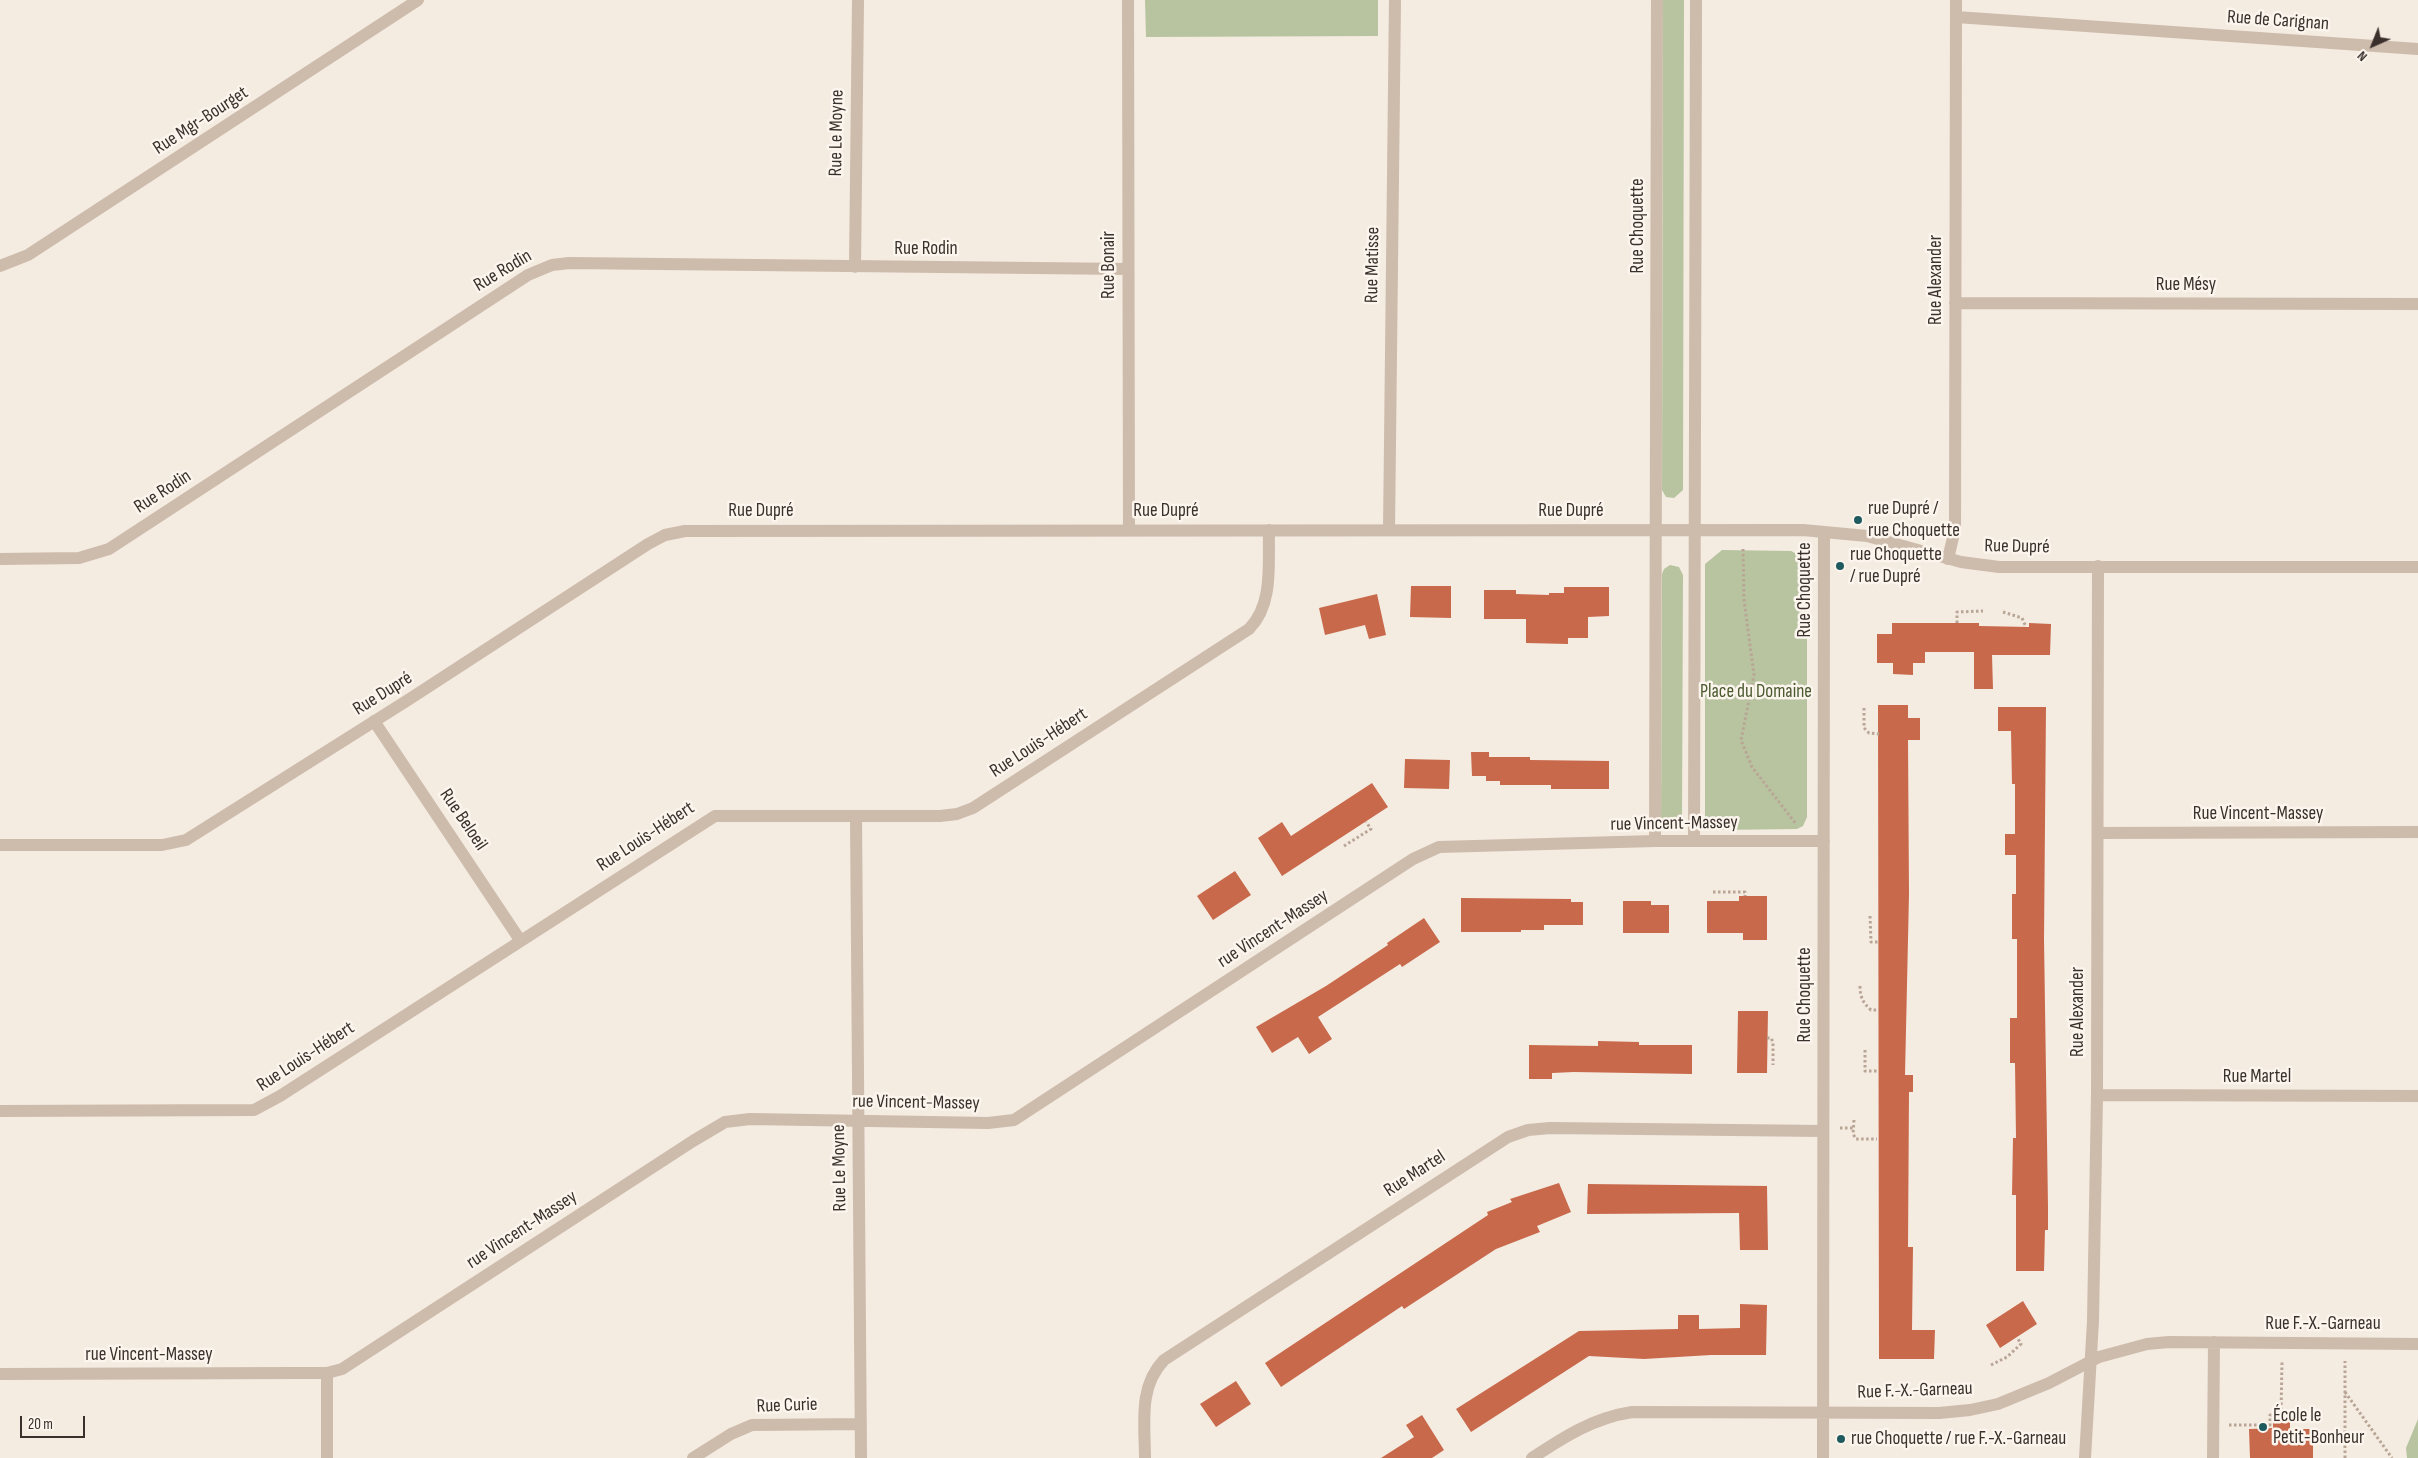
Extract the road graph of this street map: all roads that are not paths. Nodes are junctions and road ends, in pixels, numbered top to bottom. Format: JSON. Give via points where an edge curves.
{"nodes":[{"id":1,"x":418,"y":0,"type":"edge"},
{"id":2,"x":858,"y":0,"type":"edge"},
{"id":3,"x":1128,"y":0,"type":"edge"},
{"id":4,"x":1394,"y":0,"type":"edge"},
{"id":5,"x":1657,"y":0,"type":"edge"},
{"id":6,"x":1696,"y":0,"type":"edge"},
{"id":7,"x":1956,"y":0,"type":"edge"},
{"id":8,"x":1956,"y":17,"type":"junction"},
{"id":9,"x":2418,"y":49,"type":"edge"},
{"id":10,"x":0,"y":266,"type":"edge"},
{"id":11,"x":854,"y":267,"type":"junction"},
{"id":12,"x":1128,"y":269,"type":"junction"},
{"id":13,"x":1955,"y":304,"type":"junction"},
{"id":14,"x":2418,"y":304,"type":"edge"},
{"id":15,"x":1129,"y":530,"type":"junction"},
{"id":16,"x":1269,"y":530,"type":"junction"},
{"id":17,"x":1389,"y":530,"type":"junction"},
{"id":18,"x":1656,"y":530,"type":"junction"},
{"id":19,"x":1694,"y":530,"type":"junction"},
{"id":20,"x":1824,"y":532,"type":"junction"},
{"id":21,"x":0,"y":559,"type":"edge"},
{"id":22,"x":1948,"y":559,"type":"junction"},
{"id":23,"x":2098,"y":566,"type":"junction"},
{"id":24,"x":2418,"y":566,"type":"edge"},
{"id":25,"x":374,"y":721,"type":"junction"},
{"id":26,"x":856,"y":817,"type":"junction"},
{"id":27,"x":2418,"y":832,"type":"edge"},
{"id":28,"x":2098,"y":833,"type":"junction"},
{"id":29,"x":1694,"y":841,"type":"junction"},
{"id":30,"x":1824,"y":841,"type":"junction"},
{"id":31,"x":1655,"y":842,"type":"junction"},
{"id":32,"x":0,"y":845,"type":"edge"},
{"id":33,"x":520,"y":940,"type":"junction"},
{"id":34,"x":2097,"y":1096,"type":"junction"},
{"id":35,"x":2418,"y":1096,"type":"edge"},
{"id":36,"x":0,"y":1111,"type":"edge"},
{"id":37,"x":858,"y":1121,"type":"junction"},
{"id":38,"x":1823,"y":1132,"type":"junction"},
{"id":39,"x":2214,"y":1342,"type":"junction"},
{"id":40,"x":2418,"y":1344,"type":"edge"},
{"id":41,"x":2090,"y":1362,"type":"junction"},
{"id":42,"x":327,"y":1373,"type":"junction"},
{"id":43,"x":0,"y":1374,"type":"edge"},
{"id":44,"x":1823,"y":1412,"type":"junction"},
{"id":45,"x":861,"y":1424,"type":"junction"},
{"id":46,"x":327,"y":1458,"type":"edge"},
{"id":47,"x":694,"y":1458,"type":"edge"},
{"id":48,"x":861,"y":1458,"type":"edge"},
{"id":49,"x":1145,"y":1458,"type":"edge"},
{"id":50,"x":1532,"y":1458,"type":"edge"},
{"id":51,"x":1823,"y":1458,"type":"edge"},
{"id":52,"x":2085,"y":1458,"type":"edge"},
{"id":53,"x":2213,"y":1458,"type":"edge"}],
"edges":[{"from":1,"to":10,"type":"street","name":"Rue Mgr-Bourget","via":[[28,255]]},
{"from":2,"to":11,"type":"street","name":"Rue Le Moyne"},
{"from":3,"to":12,"type":"street","name":"Rue Bonair"},
{"from":4,"to":17,"type":"street","name":"Rue Matisse"},
{"from":5,"to":18,"type":"street","name":"Rue Choquette"},
{"from":6,"to":19,"type":"street"},
{"from":7,"to":8,"type":"street","name":"Rue Alexander"},
{"from":8,"to":9,"type":"street","name":"Rue de Carignan"},
{"from":8,"to":13,"type":"street","name":"Rue Alexander"},
{"from":11,"to":12,"type":"street","name":"Rue Rodin"},
{"from":11,"to":21,"type":"street","name":"Rue Rodin","via":[[569,263],[544,268],[528,275],[109,549],[79,558]]},
{"from":12,"to":15,"type":"street","name":"Rue Bonair"},
{"from":13,"to":14,"type":"street","name":"Rue Mésy"},
{"from":13,"to":22,"type":"street","name":"Rue Alexander","via":[[1955,529]]},
{"from":15,"to":16,"type":"street","name":"Rue Dupré"},
{"from":15,"to":25,"type":"street","name":"Rue Dupré","via":[[675,532],[648,544]]},
{"from":16,"to":17,"type":"street","name":"Rue Dupré"},
{"from":16,"to":26,"type":"street","name":"Rue Louis-Hébert","via":[[1265,605],[1254,624],[1242,634],[973,808],[948,816]]},
{"from":17,"to":18,"type":"street","name":"Rue Dupré"},
{"from":18,"to":19,"type":"street","name":"Rue Dupré"},
{"from":18,"to":31,"type":"street","name":"Rue Choquette"},
{"from":19,"to":20,"type":"street","name":"Rue Dupré"},
{"from":19,"to":29,"type":"street"},
{"from":20,"to":22,"type":"street","name":"Rue Dupré","via":[[1887,540]]},
{"from":20,"to":30,"type":"street","name":"Rue Choquette"},
{"from":22,"to":23,"type":"street","name":"Rue Dupré","via":[[1999,567]]},
{"from":23,"to":24,"type":"street","name":"Rue Dupré"},
{"from":23,"to":28,"type":"street","name":"Rue Alexander"},
{"from":25,"to":32,"type":"street","name":"Rue Dupré","via":[[178,843]]},
{"from":25,"to":33,"type":"street","name":"Rue Beloeil"},
{"from":26,"to":33,"type":"street","name":"Rue Louis-Hébert","via":[[715,816]]},
{"from":26,"to":37,"type":"street","name":"Rue Le Moyne"},
{"from":27,"to":28,"type":"street","name":"Rue Vincent-Massey"},
{"from":28,"to":34,"type":"street","name":"Rue Alexander"},
{"from":29,"to":30,"type":"street","name":"rue Vincent-Massey"},
{"from":29,"to":31,"type":"street","name":"rue Vincent-Massey"},
{"from":30,"to":38,"type":"street","name":"Rue Choquette"},
{"from":31,"to":37,"type":"street","name":"rue Vincent-Massey","via":[[1454,845],[1432,849],[1014,1120],[988,1123]]},
{"from":33,"to":36,"type":"street","name":"Rue Louis-Hébert","via":[[254,1110]]},
{"from":34,"to":35,"type":"street","name":"Rue Martel"},
{"from":34,"to":41,"type":"street","name":"Rue Alexander"},
{"from":37,"to":42,"type":"street","name":"rue Vincent-Massey","via":[[750,1119],[733,1120],[717,1126],[356,1362]]},
{"from":37,"to":45,"type":"street","name":"Rue Le Moyne"},
{"from":38,"to":44,"type":"street","name":"Rue Choquette"},
{"from":38,"to":49,"type":"street","name":"Rue Martel","via":[[1550,1128],[1528,1130],[1508,1137],[1164,1360],[1153,1373],[1145,1396]]},
{"from":39,"to":40,"type":"street","name":"Rue F.-X.-Garneau"},
{"from":39,"to":41,"type":"street","name":"Rue F.-X.-Garneau","via":[[2147,1344],[2122,1349]]},
{"from":39,"to":53,"type":"street"},
{"from":41,"to":44,"type":"street","name":"Rue F.-X.-Garneau","via":[[2018,1397],[1970,1410],[1939,1413]]},
{"from":41,"to":52,"type":"street","name":"Rue Alexander"},
{"from":42,"to":43,"type":"street","name":"rue Vincent-Massey"},
{"from":42,"to":46,"type":"street"},
{"from":44,"to":50,"type":"street","name":"Rue F.-X.-Garneau","via":[[1625,1413],[1583,1426]]},
{"from":44,"to":51,"type":"street","name":"Rue Choquette"},
{"from":45,"to":47,"type":"street","name":"Rue Curie","via":[[752,1425],[731,1434]]},
{"from":45,"to":48,"type":"street","name":"Rue Le Moyne"}]}
